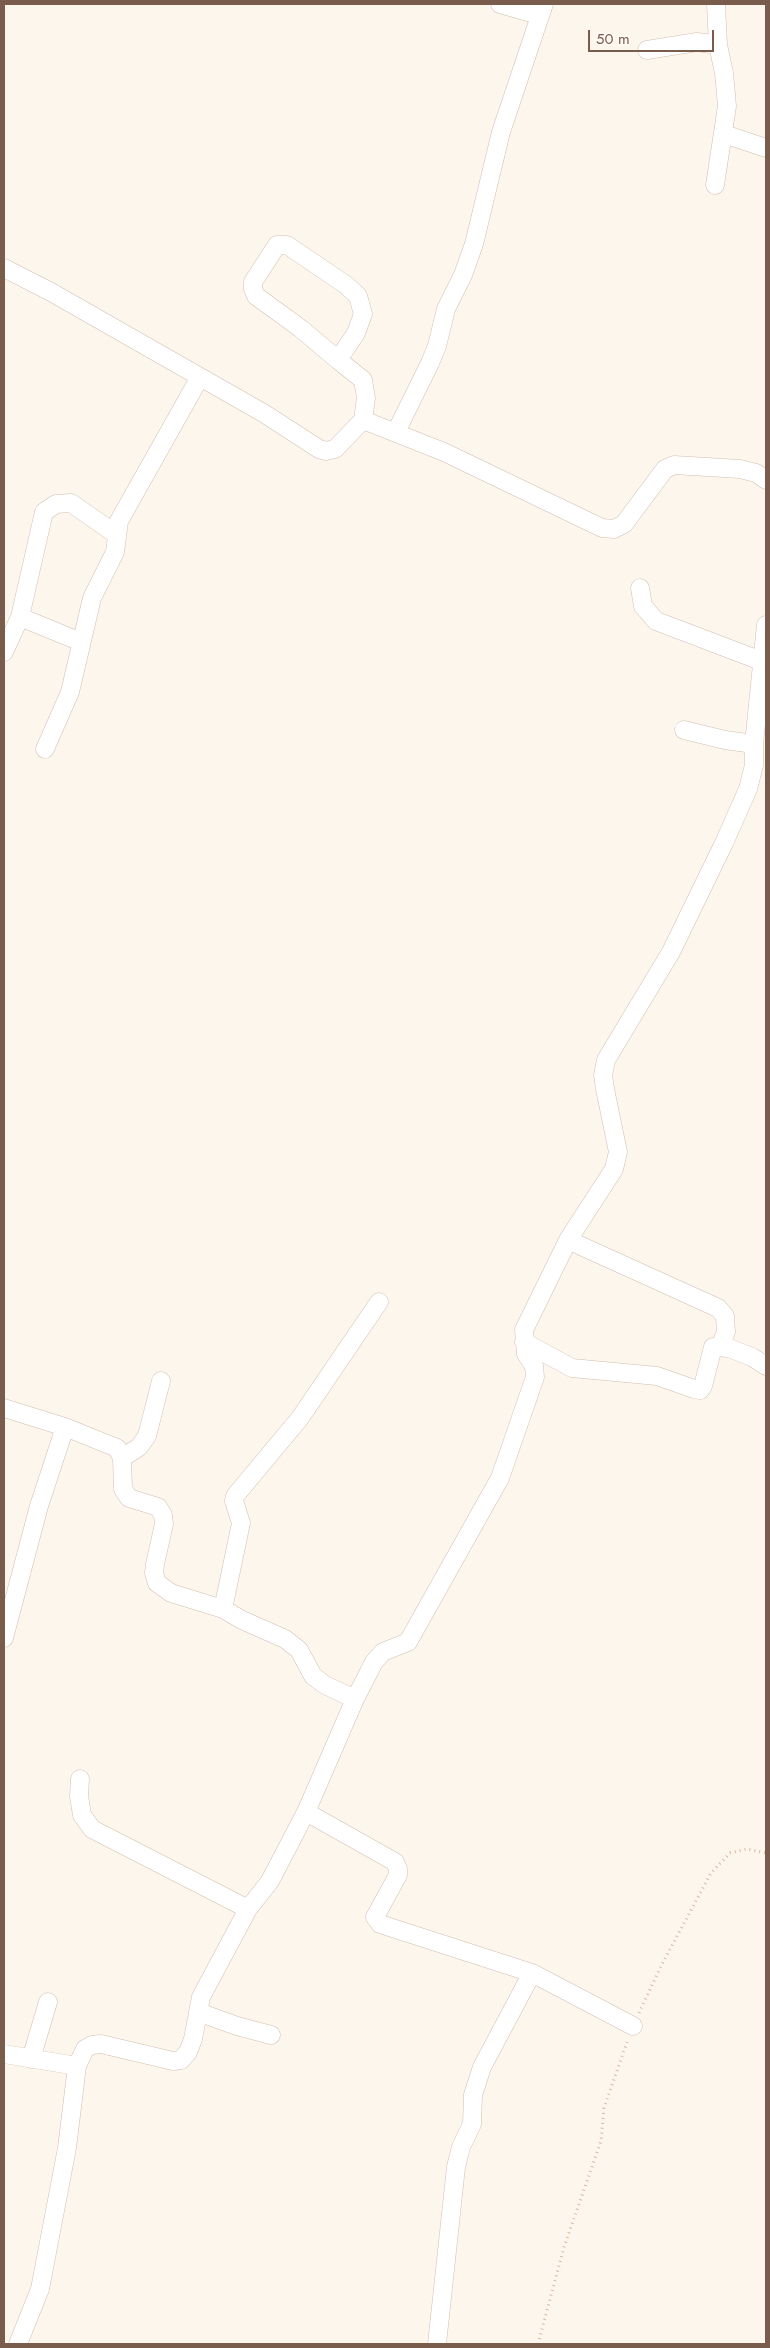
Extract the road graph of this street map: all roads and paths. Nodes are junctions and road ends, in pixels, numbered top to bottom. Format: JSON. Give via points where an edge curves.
{"nodes":[{"id":1,"x":500,"y":4,"type":"edge"},
{"id":2,"x":716,"y":4,"type":"edge"},
{"id":3,"x":541,"y":10,"type":"edge"},
{"id":4,"x":718,"y":45,"type":"junction"},
{"id":5,"x":647,"y":50,"type":"dead end"},
{"id":6,"x":724,"y":134,"type":"junction"},
{"id":7,"x":766,"y":148,"type":"edge"},
{"id":8,"x":714,"y":185,"type":"dead end"},
{"id":9,"x":4,"y":268,"type":"edge"},
{"id":10,"x":338,"y":360,"type":"junction"},
{"id":11,"x":200,"y":377,"type":"junction"},
{"id":12,"x":363,"y":420,"type":"junction"},
{"id":13,"x":396,"y":432,"type":"junction"},
{"id":14,"x":766,"y":480,"type":"edge"},
{"id":15,"x":117,"y":535,"type":"junction"},
{"id":16,"x":640,"y":588,"type":"dead end"},
{"id":17,"x":20,"y":617,"type":"junction"},
{"id":18,"x":766,"y":625,"type":"edge"},
{"id":19,"x":81,"y":642,"type":"junction"},
{"id":20,"x":4,"y":652,"type":"edge"},
{"id":21,"x":764,"y":662,"type":"junction"},
{"id":22,"x":684,"y":730,"type":"dead end"},
{"id":23,"x":754,"y":744,"type":"junction"},
{"id":24,"x":45,"y":749,"type":"dead end"},
{"id":25,"x":568,"y":1240,"type":"junction"},
{"id":26,"x":379,"y":1302,"type":"dead end"},
{"id":27,"x":524,"y":1342,"type":"junction"},
{"id":28,"x":720,"y":1347,"type":"junction"},
{"id":29,"x":766,"y":1366,"type":"edge"},
{"id":30,"x":161,"y":1381,"type":"dead end"},
{"id":31,"x":4,"y":1408,"type":"edge"},
{"id":32,"x":65,"y":1427,"type":"junction"},
{"id":33,"x":122,"y":1458,"type":"junction"},
{"id":34,"x":223,"y":1609,"type":"junction"},
{"id":35,"x":4,"y":1638,"type":"edge"},
{"id":36,"x":355,"y":1699,"type":"junction"},
{"id":37,"x":80,"y":1780,"type":"dead end"},
{"id":38,"x":306,"y":1812,"type":"junction"},
{"id":39,"x":766,"y":1853,"type":"edge"},
{"id":40,"x":248,"y":1909,"type":"junction"},
{"id":41,"x":532,"y":1973,"type":"junction"},
{"id":42,"x":48,"y":2002,"type":"dead end"},
{"id":43,"x":198,"y":2012,"type":"junction"},
{"id":44,"x":633,"y":2026,"type":"junction"},
{"id":45,"x":271,"y":2035,"type":"dead end"},
{"id":46,"x":4,"y":2054,"type":"edge"},
{"id":47,"x":31,"y":2059,"type":"junction"},
{"id":48,"x":78,"y":2066,"type":"junction"},
{"id":49,"x":18,"y":2344,"type":"edge"},
{"id":50,"x":441,"y":2344,"type":"edge"},
{"id":51,"x":538,"y":2344,"type":"edge"}],
"edges":[{"from":1,"to":3,"type":"street"},
{"from":2,"to":4,"type":"street"},
{"from":3,"to":13,"type":"street","via":[[501,132],[474,244],[446,309],[430,363]]},
{"from":4,"to":5,"type":"street","via":[[696,42]]},
{"from":4,"to":6,"type":"street","via":[[727,106]]},
{"from":6,"to":7,"type":"street"},
{"from":6,"to":8,"type":"street"},
{"from":9,"to":11,"type":"street"},
{"from":10,"to":10,"type":"street","via":[[356,333],[363,314],[358,296],[346,284],[288,245],[277,245],[253,282],[256,296]]},
{"from":10,"to":12,"type":"street","via":[[363,380],[366,398]]},
{"from":11,"to":12,"type":"street","via":[[318,449],[335,449]]},
{"from":11,"to":15,"type":"street","via":[[127,504]]},
{"from":12,"to":13,"type":"street"},
{"from":13,"to":14,"type":"street","via":[[602,528],[614,529],[624,524],[665,469],[674,465],[740,470],[756,473]]},
{"from":15,"to":17,"type":"street","via":[[71,503],[56,504],[44,512]]},
{"from":15,"to":19,"type":"street","via":[[110,567],[92,598]]},
{"from":16,"to":21,"type":"street","via":[[643,606],[656,621]]},
{"from":17,"to":19,"type":"street"},
{"from":17,"to":20,"type":"street"},
{"from":18,"to":21,"type":"street"},
{"from":19,"to":24,"type":"street","via":[[70,692]]},
{"from":21,"to":23,"type":"street"},
{"from":22,"to":23,"type":"street"},
{"from":23,"to":25,"type":"street","via":[[754,765],[748,789],[724,843],[671,952],[606,1060],[603,1075],[618,1152],[606,1185]]},
{"from":25,"to":27,"type":"street","via":[[524,1330]]},
{"from":25,"to":28,"type":"street","via":[[718,1308],[725,1316],[726,1332]]},
{"from":26,"to":34,"type":"street","via":[[300,1418],[235,1496],[241,1523]]},
{"from":27,"to":28,"type":"street","via":[[572,1368],[657,1376],[700,1390],[713,1347]]},
{"from":27,"to":36,"type":"street","via":[[535,1377],[498,1482],[408,1642],[377,1657]]},
{"from":28,"to":29,"type":"street","via":[[744,1354]]},
{"from":30,"to":33,"type":"street","via":[[147,1436],[140,1447]]},
{"from":31,"to":32,"type":"street"},
{"from":32,"to":33,"type":"street","via":[[117,1448]]},
{"from":32,"to":35,"type":"street","via":[[39,1506]]},
{"from":33,"to":34,"type":"street","via":[[123,1488],[129,1498],[158,1507],[164,1515],[154,1573],[157,1583],[171,1593]]},
{"from":34,"to":36,"type":"street","via":[[295,1645],[312,1676]]},
{"from":36,"to":38,"type":"street"},
{"from":37,"to":40,"type":"street","via":[[82,1815],[92,1829]]},
{"from":38,"to":40,"type":"street","via":[[270,1881]]},
{"from":38,"to":41,"type":"street","via":[[395,1862],[398,1875],[376,1917],[380,1924]]},
{"from":39,"to":44,"type":"path","via":[[747,1849],[730,1853],[711,1873]]},
{"from":40,"to":43,"type":"street","via":[[201,1997]]},
{"from":41,"to":44,"type":"street"},
{"from":41,"to":50,"type":"street","via":[[482,2067],[473,2095],[472,2124],[456,2168]]},
{"from":42,"to":47,"type":"street"},
{"from":43,"to":45,"type":"street"},
{"from":43,"to":48,"type":"street","via":[[193,2039],[181,2060],[163,2059],[101,2044],[85,2050]]},
{"from":44,"to":51,"type":"path","via":[[604,2108],[601,2141],[564,2247]]},
{"from":46,"to":47,"type":"street"},
{"from":47,"to":48,"type":"street"},
{"from":48,"to":49,"type":"street","via":[[67,2148],[40,2289]]}]}
